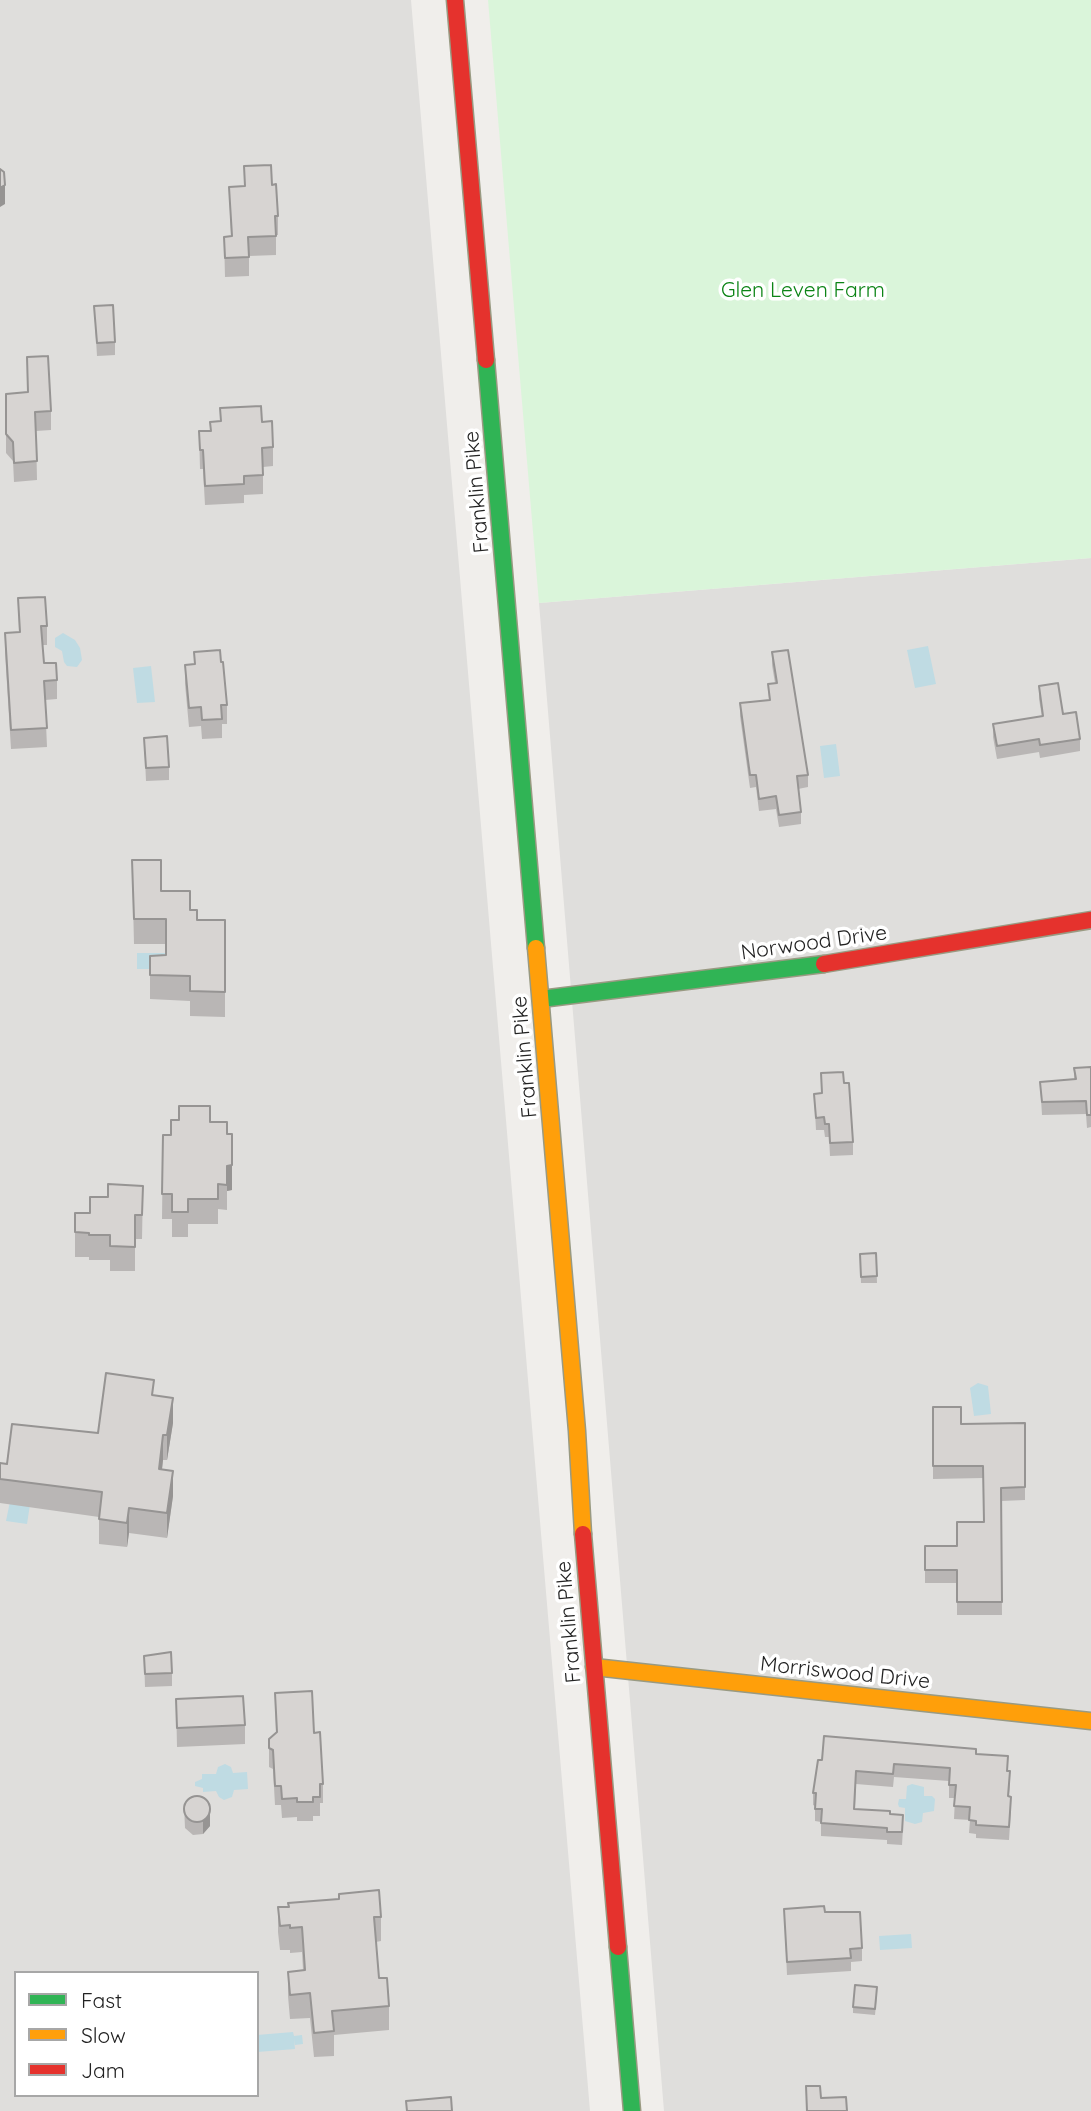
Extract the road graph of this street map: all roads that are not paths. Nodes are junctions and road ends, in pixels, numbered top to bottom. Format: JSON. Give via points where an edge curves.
{"nodes":[{"id":1,"x":455,"y":0,"type":"edge"},
{"id":2,"x":1091,"y":919,"type":"edge"},
{"id":3,"x":541,"y":999,"type":"junction"},
{"id":4,"x":594,"y":1667,"type":"junction"},
{"id":5,"x":1091,"y":1721,"type":"edge"},
{"id":6,"x":632,"y":2111,"type":"edge"}],
"edges":[{"from":1,"to":3,"type":"main road","name":"Franklin Pike"},
{"from":2,"to":3,"type":"main road","name":"Norwood Drive","via":[[834,963]]},
{"from":3,"to":4,"type":"main road","name":"Franklin Pike"},
{"from":4,"to":5,"type":"main road","name":"Morriswood Drive"},
{"from":4,"to":6,"type":"main road","name":"Franklin Pike"}]}
